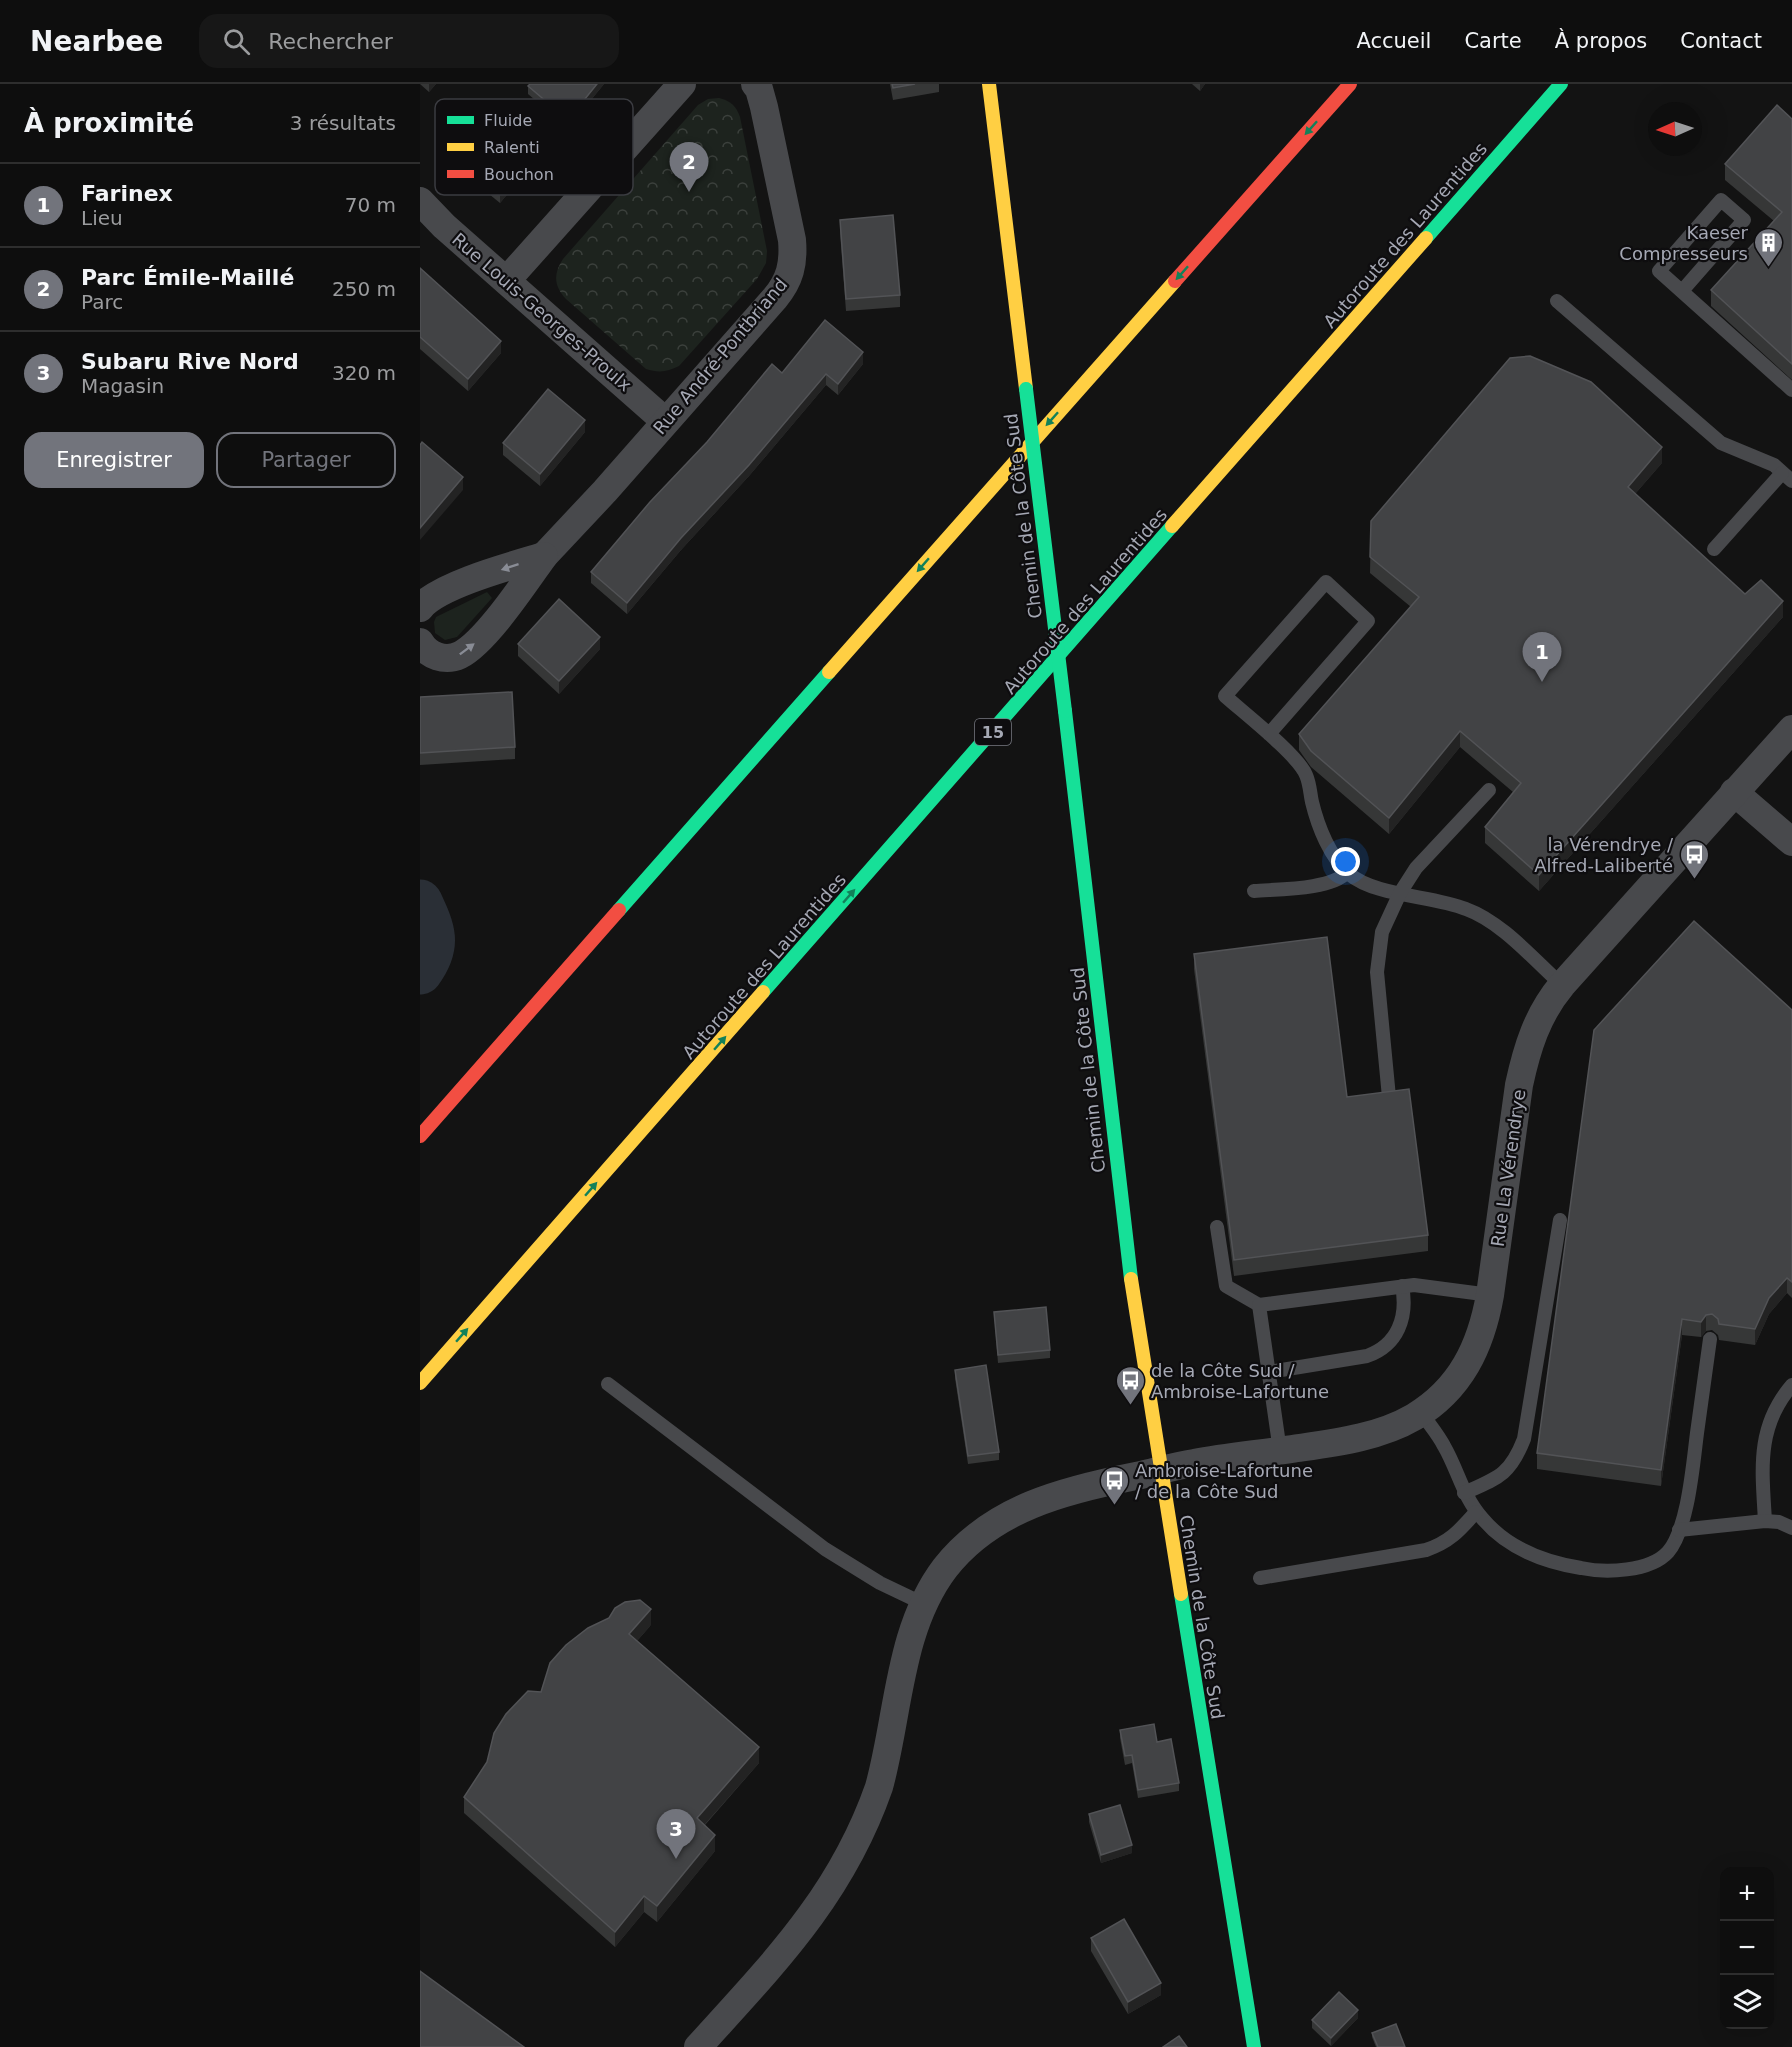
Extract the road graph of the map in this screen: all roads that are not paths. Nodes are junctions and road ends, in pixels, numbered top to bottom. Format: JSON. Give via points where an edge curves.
{"nodes":[{"id":1,"x":682,"y":84,"type":"edge"},
{"id":2,"x":755,"y":84,"type":"edge"},
{"id":3,"x":989,"y":84,"type":"edge"},
{"id":4,"x":1350,"y":84,"type":"edge"},
{"id":5,"x":1561,"y":84,"type":"edge"},
{"id":6,"x":633,"y":139,"type":"edge"},
{"id":7,"x":583,"y":195,"type":"edge"},
{"id":8,"x":420,"y":201,"type":"edge"},
{"id":9,"x":507,"y":280,"type":"junction"},
{"id":10,"x":1682,"y":291,"type":"junction"},
{"id":11,"x":1557,"y":301,"type":"dead end"},
{"id":12,"x":1792,"y":390,"type":"edge"},
{"id":13,"x":665,"y":421,"type":"junction"},
{"id":14,"x":1787,"y":477,"type":"edge"},
{"id":15,"x":1714,"y":549,"type":"dead end"},
{"id":16,"x":544,"y":556,"type":"junction"},
{"id":17,"x":420,"y":608,"type":"edge"},
{"id":18,"x":420,"y":642,"type":"edge"},
{"id":19,"x":1792,"y":729,"type":"edge"},
{"id":20,"x":1269,"y":734,"type":"junction"},
{"id":21,"x":1489,"y":790,"type":"dead end"},
{"id":22,"x":1734,"y":792,"type":"junction"},
{"id":23,"x":1792,"y":842,"type":"edge"},
{"id":24,"x":1347,"y":872,"type":"junction"},
{"id":25,"x":1254,"y":891,"type":"dead end"},
{"id":26,"x":1400,"y":893,"type":"junction"},
{"id":27,"x":1562,"y":985,"type":"junction"},
{"id":28,"x":1389,"y":1097,"type":"edge"},
{"id":29,"x":420,"y":1136,"type":"edge"},
{"id":30,"x":1560,"y":1220,"type":"dead end"},
{"id":31,"x":1217,"y":1227,"type":"dead end"},
{"id":32,"x":1402,"y":1286,"type":"junction"},
{"id":33,"x":1490,"y":1295,"type":"junction"},
{"id":34,"x":1259,"y":1305,"type":"junction"},
{"id":35,"x":1710,"y":1338,"type":"edge"},
{"id":36,"x":1269,"y":1372,"type":"junction"},
{"id":37,"x":420,"y":1383,"type":"edge"},
{"id":38,"x":608,"y":1384,"type":"dead end"},
{"id":39,"x":1792,"y":1385,"type":"edge"},
{"id":40,"x":1420,"y":1412,"type":"junction"},
{"id":41,"x":1280,"y":1451,"type":"junction"},
{"id":42,"x":1160,"y":1470,"type":"junction"},
{"id":43,"x":1464,"y":1493,"type":"junction"},
{"id":44,"x":1476,"y":1512,"type":"junction"},
{"id":45,"x":1765,"y":1521,"type":"junction"},
{"id":46,"x":1792,"y":1528,"type":"edge"},
{"id":47,"x":1679,"y":1530,"type":"junction"},
{"id":48,"x":1260,"y":1578,"type":"dead end"},
{"id":49,"x":924,"y":1604,"type":"junction"},
{"id":50,"x":698,"y":2047,"type":"edge"},
{"id":51,"x":1254,"y":2047,"type":"edge"}],
"edges":[{"from":1,"to":6,"type":"street"},
{"from":2,"to":13,"type":"street","name":"Rue André-Pontbriand","via":[[764,107],[792,240],[791,270],[781,290]]},
{"from":3,"to":42,"type":"main road","name":"Chemin de la Côte Sud","bridge":true,"via":[[1127,1251]]},
{"from":4,"to":29,"type":"main road","one_way":true},
{"from":37,"to":5,"type":"main road","name":"Autoroute des Laurentides","number":"15","one_way":true},
{"from":7,"to":9,"type":"street"},
{"from":8,"to":9,"type":"street","name":"Rue Louis-Georges-Proulx"},
{"from":9,"to":13,"type":"street","name":"Rue Louis-Georges-Proulx"},
{"from":10,"to":10,"type":"lane","via":[[1744,220],[1721,200],[1659,271]]},
{"from":10,"to":12,"type":"lane"},
{"from":11,"to":14,"type":"lane","via":[[1721,443],[1774,465]]},
{"from":13,"to":16,"type":"street","name":"Rue André-Pontbriand"},
{"from":14,"to":15,"type":"lane"},
{"from":16,"to":17,"type":"street","name":"Rue André-Pontbriand","one_way":true,"via":[[435,595]]},
{"from":18,"to":16,"type":"street","name":"Rue André-Pontbriand","one_way":true,"via":[[429,653],[443,658],[459,656],[505,609]]},
{"from":19,"to":22,"type":"street","name":"Rue La Vérendrye"},
{"from":20,"to":20,"type":"lane","via":[[1368,621],[1326,582],[1225,696]]},
{"from":20,"to":24,"type":"lane","via":[[1306,774],[1317,820],[1329,848]]},
{"from":21,"to":26,"type":"lane","via":[[1416,868]]},
{"from":22,"to":23,"type":"street"},
{"from":22,"to":27,"type":"street","name":"Rue La Vérendrye"},
{"from":24,"to":25,"type":"lane","via":[[1325,884]]},
{"from":24,"to":26,"type":"lane","via":[[1365,883]]},
{"from":26,"to":27,"type":"lane","via":[[1449,903],[1489,920]]},
{"from":26,"to":28,"type":"lane","via":[[1382,932],[1377,972]]},
{"from":27,"to":33,"type":"street","name":"Rue La Vérendrye","via":[[1543,1011],[1524,1058]]},
{"from":30,"to":43,"type":"lane","via":[[1524,1439],[1509,1469]]},
{"from":31,"to":34,"type":"lane","via":[[1226,1287]]},
{"from":32,"to":33,"type":"lane"},
{"from":32,"to":34,"type":"lane"},
{"from":32,"to":36,"type":"lane","via":[[1404,1306],[1398,1332],[1376,1353]]},
{"from":33,"to":40,"type":"street","name":"Rue La Vérendrye","via":[[1477,1346],[1466,1367],[1451,1386]]},
{"from":34,"to":36,"type":"lane"},
{"from":35,"to":47,"type":"lane","via":[[1689,1488]]},
{"from":36,"to":41,"type":"lane"},
{"from":38,"to":49,"type":"lane","via":[[825,1549],[880,1583]]},
{"from":39,"to":45,"type":"lane","via":[[1780,1399],[1768,1426],[1763,1460]]},
{"from":40,"to":41,"type":"street","name":"Rue La Vérendrye","via":[[1379,1432]]},
{"from":40,"to":43,"type":"lane","via":[[1444,1446]]},
{"from":41,"to":42,"type":"street","name":"Rue La Vérendrye"},
{"from":42,"to":49,"type":"street","name":"Rue La Vérendrye","via":[[1049,1497],[1006,1516],[957,1556]]},
{"from":42,"to":51,"type":"main road","name":"Chemin de la Côte Sud"},
{"from":43,"to":44,"type":"lane"},
{"from":44,"to":47,"type":"lane","via":[[1498,1536],[1521,1550],[1547,1561],[1599,1572],[1649,1564],[1667,1554]]},
{"from":44,"to":48,"type":"lane","via":[[1440,1546]]},
{"from":45,"to":46,"type":"lane"},
{"from":45,"to":47,"type":"lane"},
{"from":49,"to":50,"type":"street","name":"Rue La Vérendrye","via":[[907,1651],[879,1787],[851,1852],[807,1923]]}]}
